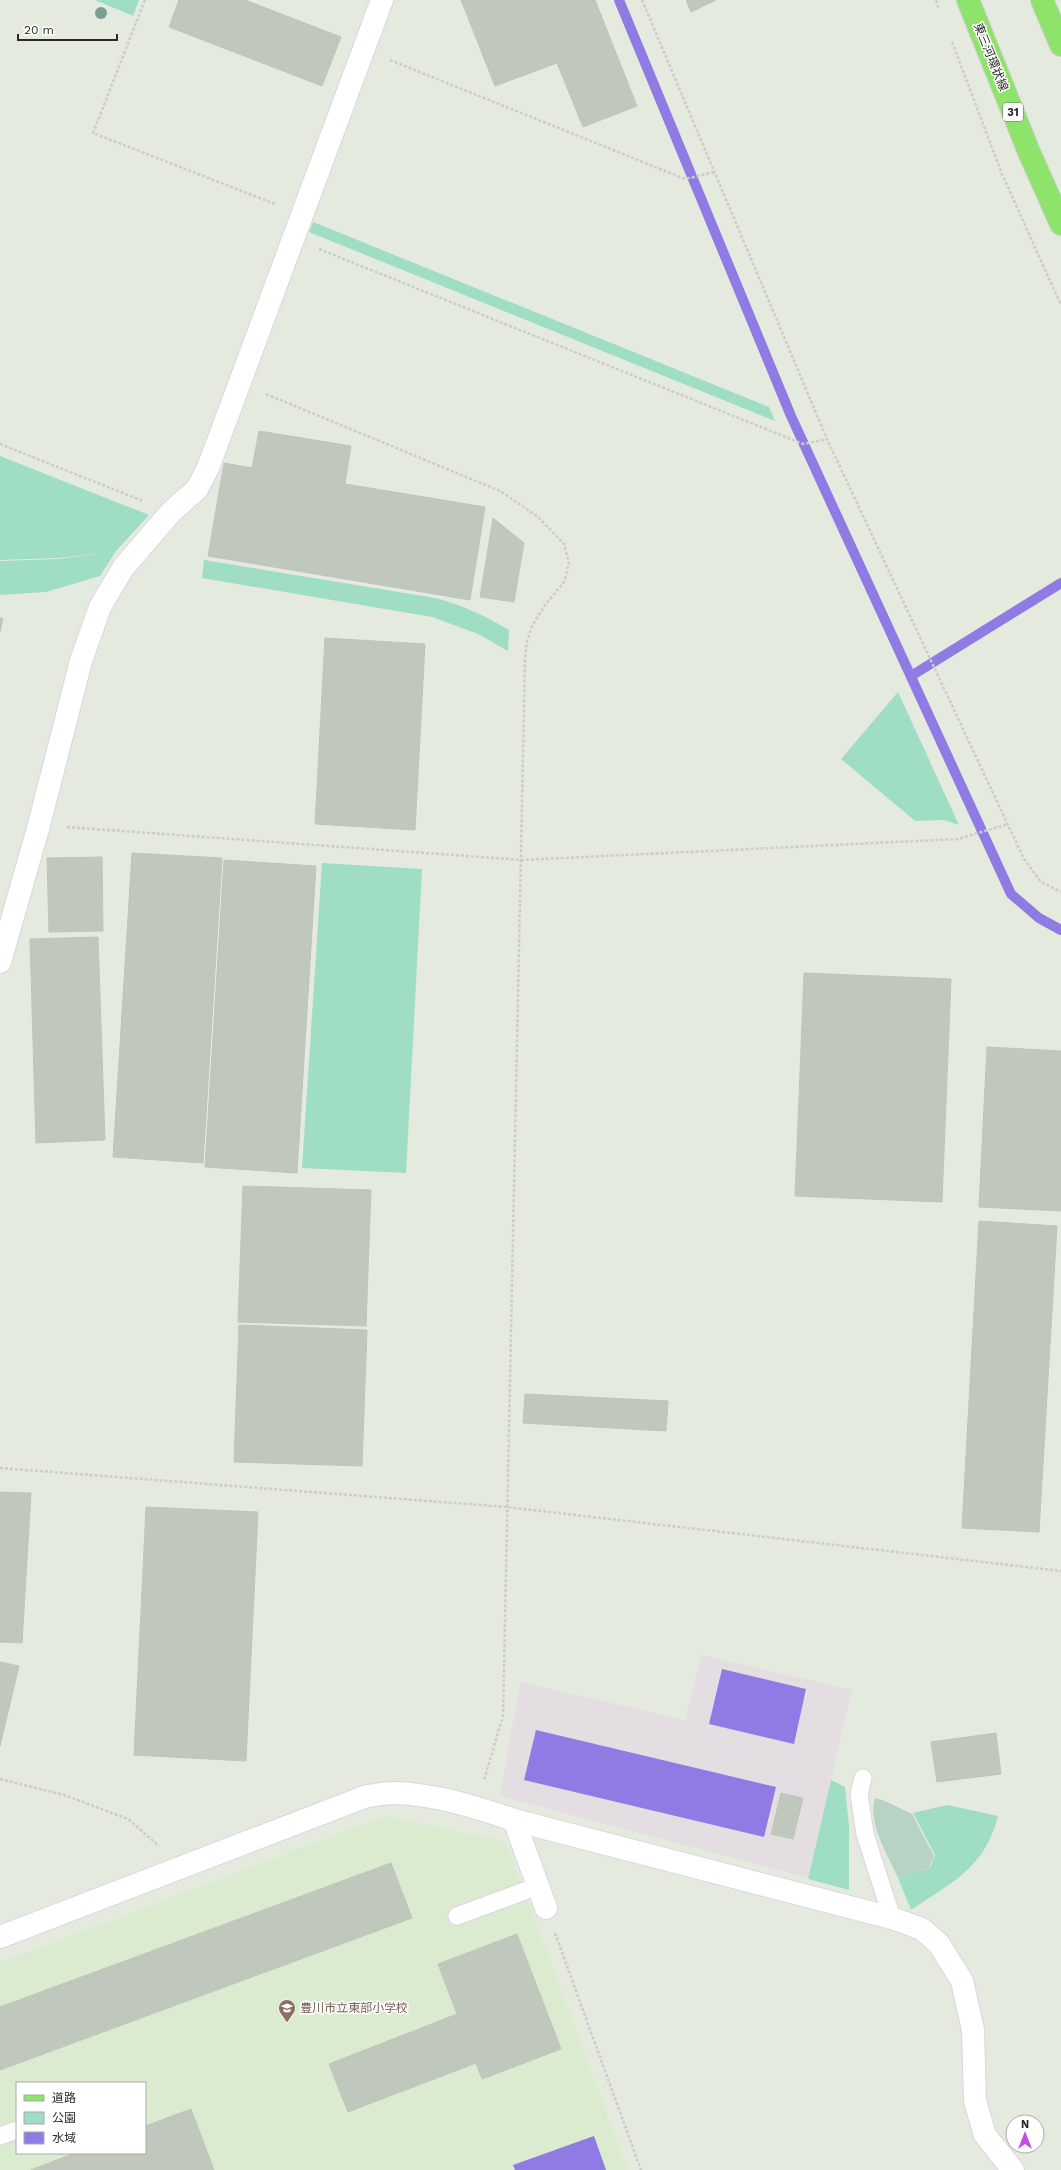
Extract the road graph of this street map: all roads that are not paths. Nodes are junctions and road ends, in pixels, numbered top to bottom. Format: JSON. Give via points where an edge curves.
{"nodes":[{"id":1,"x":382,"y":0,"type":"edge"},
{"id":2,"x":968,"y":0,"type":"edge"},
{"id":3,"x":1042,"y":0,"type":"edge"},
{"id":4,"x":1061,"y":45,"type":"edge"},
{"id":5,"x":1061,"y":224,"type":"edge"},
{"id":6,"x":1,"y":954,"type":"edge"},
{"id":7,"x":863,"y":1778,"type":"dead end"},
{"id":8,"x":514,"y":1820,"type":"junction"},
{"id":9,"x":538,"y":1886,"type":"junction"},
{"id":10,"x":546,"y":1908,"type":"road end"},
{"id":11,"x":457,"y":1916,"type":"dead end"},
{"id":12,"x":892,"y":1918,"type":"junction"},
{"id":13,"x":0,"y":1936,"type":"edge"},
{"id":14,"x":16,"y":2130,"type":"edge"},
{"id":15,"x":0,"y":2136,"type":"edge"},
{"id":16,"x":1013,"y":2170,"type":"edge"}],
"edges":[{"from":1,"to":6,"type":"street","via":[[208,468],[197,489],[171,512],[123,568],[100,607],[81,661],[39,825]]},
{"from":2,"to":5,"type":"main road","name":"東三河環状線","number":"31"},
{"from":3,"to":4,"type":"main road"},
{"from":7,"to":12,"type":"lane","via":[[859,1794],[865,1834]]},
{"from":8,"to":9,"type":"street"},
{"from":8,"to":12,"type":"street"},
{"from":8,"to":13,"type":"street","via":[[476,1807],[420,1796],[393,1793],[367,1796]]},
{"from":9,"to":10,"type":"street"},
{"from":9,"to":11,"type":"lane"},
{"from":12,"to":16,"type":"street","via":[[922,1929],[939,1944],[962,1981],[973,2030],[975,2101],[985,2135]]},
{"from":14,"to":15,"type":"lane"}]}
